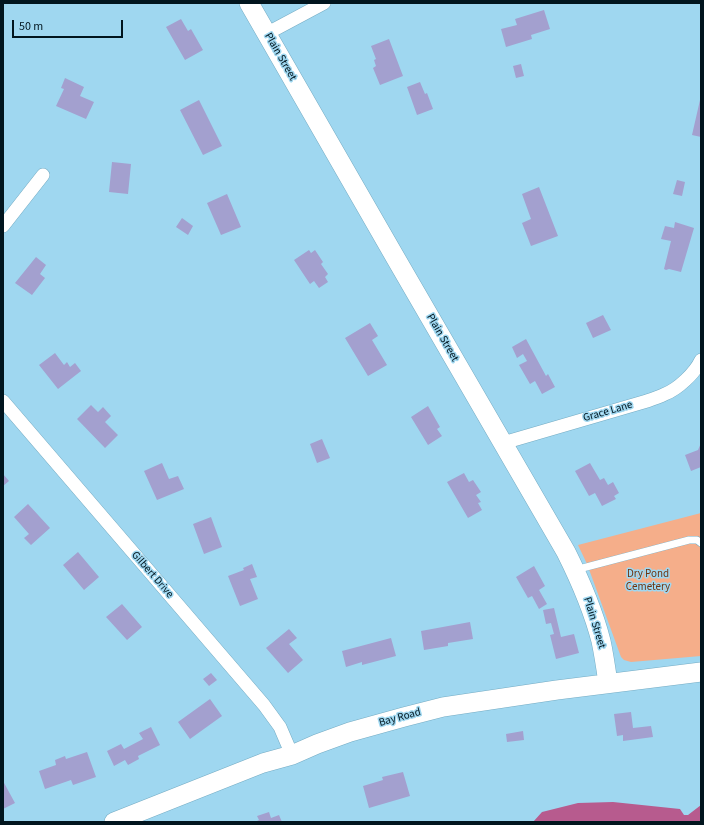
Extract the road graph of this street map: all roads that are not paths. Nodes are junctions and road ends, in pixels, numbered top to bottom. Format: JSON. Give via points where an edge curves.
{"nodes":[{"id":1,"x":249,"y":3,"type":"edge"},
{"id":2,"x":324,"y":3,"type":"edge"},
{"id":3,"x":266,"y":34,"type":"junction"},
{"id":4,"x":43,"y":175,"type":"dead end"},
{"id":5,"x":3,"y":226,"type":"edge"},
{"id":6,"x":701,"y":360,"type":"edge"},
{"id":7,"x":3,"y":401,"type":"edge"},
{"id":8,"x":503,"y":443,"type":"junction"},
{"id":9,"x":701,"y":543,"type":"edge"},
{"id":10,"x":575,"y":570,"type":"junction"},
{"id":11,"x":701,"y":672,"type":"edge"},
{"id":12,"x":608,"y":683,"type":"junction"},
{"id":13,"x":292,"y":755,"type":"junction"},
{"id":14,"x":114,"y":822,"type":"edge"}],
"edges":[{"from":1,"to":3,"type":"street","name":"Plain Street"},
{"from":2,"to":3,"type":"street"},
{"from":3,"to":8,"type":"street","name":"Plain Street"},
{"from":4,"to":5,"type":"street"},
{"from":6,"to":8,"type":"street","name":"Grace Lane","via":[[684,382],[666,394]]},
{"from":7,"to":13,"type":"street","name":"Gilbert Drive","via":[[264,705],[280,727]]},
{"from":8,"to":10,"type":"street","name":"Plain Street"},
{"from":9,"to":10,"type":"lane","via":[[689,540]]},
{"from":10,"to":12,"type":"street","name":"Plain Street","via":[[597,629]]},
{"from":11,"to":12,"type":"street","name":"Bay Road"},
{"from":12,"to":13,"type":"street","name":"Bay Road","via":[[443,708],[350,732]]},
{"from":13,"to":14,"type":"street","name":"Bay Road","via":[[256,766]]}]}
